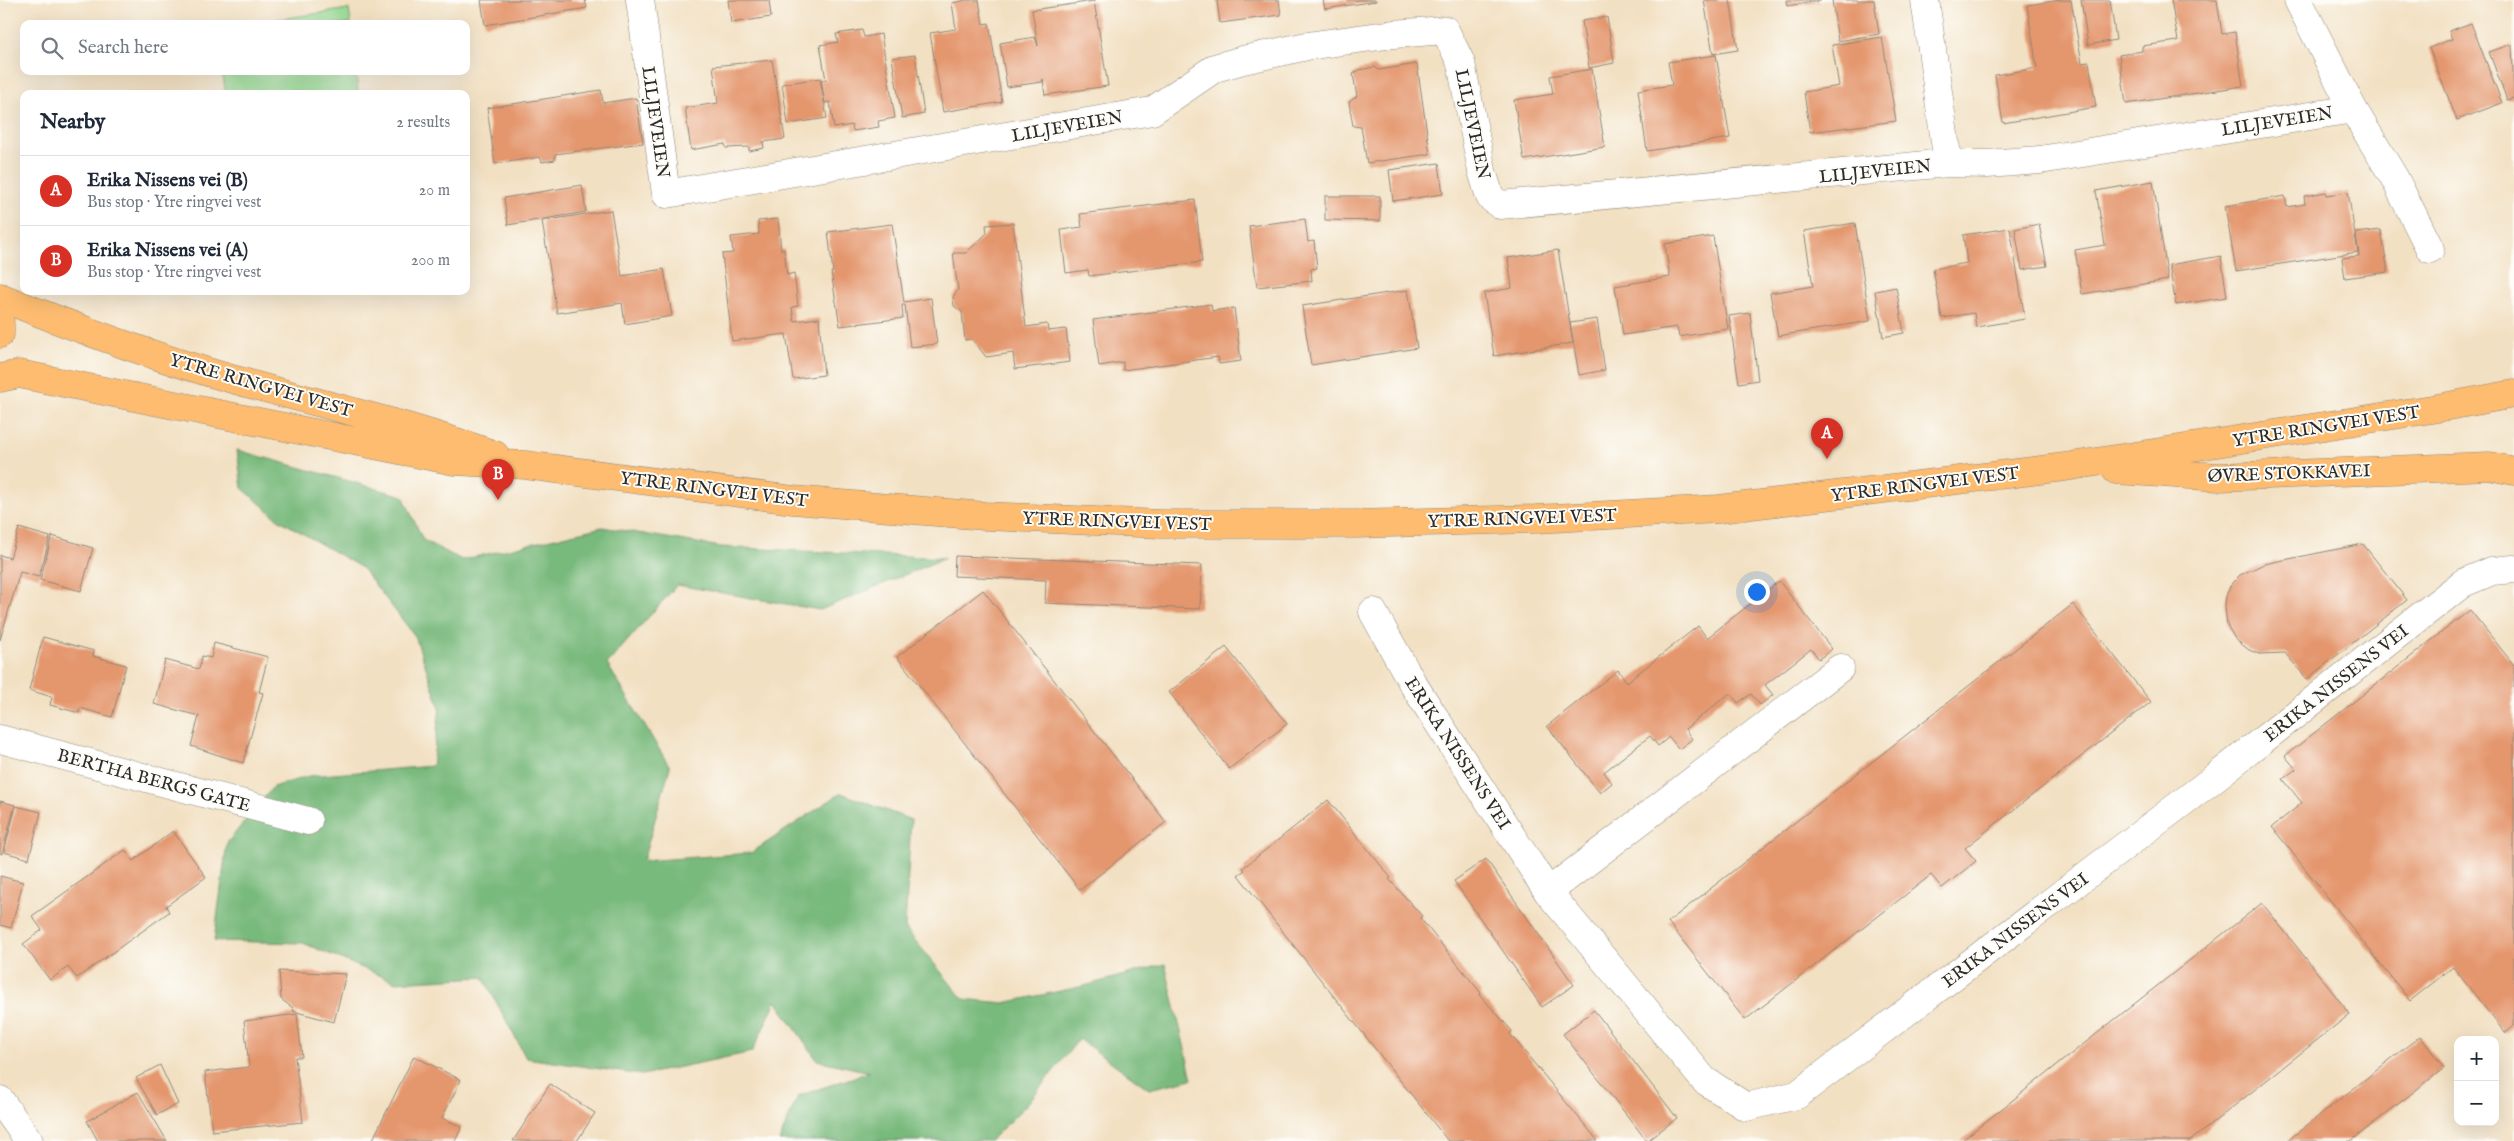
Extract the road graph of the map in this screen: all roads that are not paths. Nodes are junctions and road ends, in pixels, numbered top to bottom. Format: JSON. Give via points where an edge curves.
{"nodes":[{"id":1,"x":640,"y":0,"type":"edge"},
{"id":2,"x":1925,"y":0,"type":"edge"},
{"id":3,"x":2298,"y":0,"type":"edge"},
{"id":4,"x":2354,"y":109,"type":"junction"},
{"id":5,"x":1948,"y":163,"type":"junction"},
{"id":6,"x":2430,"y":249,"type":"dead end"},
{"id":7,"x":0,"y":297,"type":"edge"},
{"id":8,"x":0,"y":323,"type":"edge"},
{"id":9,"x":0,"y":334,"type":"edge"},
{"id":10,"x":0,"y":378,"type":"edge"},
{"id":11,"x":2514,"y":394,"type":"edge"},
{"id":12,"x":524,"y":465,"type":"junction"},
{"id":13,"x":2065,"y":467,"type":"junction"},
{"id":14,"x":2514,"y":471,"type":"edge"},
{"id":15,"x":2514,"y":569,"type":"edge"},
{"id":16,"x":1373,"y":612,"type":"dead end"},
{"id":17,"x":1840,"y":668,"type":"dead end"},
{"id":18,"x":0,"y":739,"type":"edge"},
{"id":19,"x":308,"y":821,"type":"dead end"},
{"id":20,"x":1548,"y":892,"type":"junction"},
{"id":21,"x":0,"y":1100,"type":"edge"},
{"id":22,"x":29,"y":1141,"type":"edge"}],
"edges":[{"from":1,"to":5,"type":"street","name":"LILJEVEIEN","via":[[666,194],[1152,111],[1215,68],[1243,60],[1307,46],[1445,30],[1461,63],[1482,172],[1490,197],[1500,205]]},
{"from":2,"to":5,"type":"street"},
{"from":3,"to":4,"type":"street"},
{"from":4,"to":5,"type":"street","name":"LILJEVEIEN","via":[[2040,160]]},
{"from":4,"to":6,"type":"street","via":[[2395,178]]},
{"from":7,"to":12,"type":"main road","name":"YTRE RINGVEI VEST","via":[[117,343],[230,379],[451,439]]},
{"from":8,"to":9,"type":"main road"},
{"from":10,"to":12,"type":"main road","name":"YTRE RINGVEI VEST","via":[[20,374],[454,461]]},
{"from":11,"to":13,"type":"main road","name":"YTRE RINGVEI VEST","via":[[2432,410]]},
{"from":12,"to":13,"type":"main road","name":"YTRE RINGVEI VEST","via":[[793,500],[985,516],[1161,524],[1536,519],[1719,509]]},
{"from":13,"to":14,"type":"main road","name":"ØVRE STOKKAVEI","via":[[2219,477],[2489,466]]},
{"from":15,"to":20,"type":"street","name":"ERIKA NISSENS VEI","via":[[2492,571],[2463,583],[2222,772],[1797,1095],[1746,1107],[1704,1080]]},
{"from":16,"to":20,"type":"street","name":"ERIKA NISSENS VEI","via":[[1413,684]]},
{"from":17,"to":20,"type":"street"},
{"from":18,"to":19,"type":"street","name":"BERTHA BERGS GATE"},
{"from":21,"to":22,"type":"street"}]}
